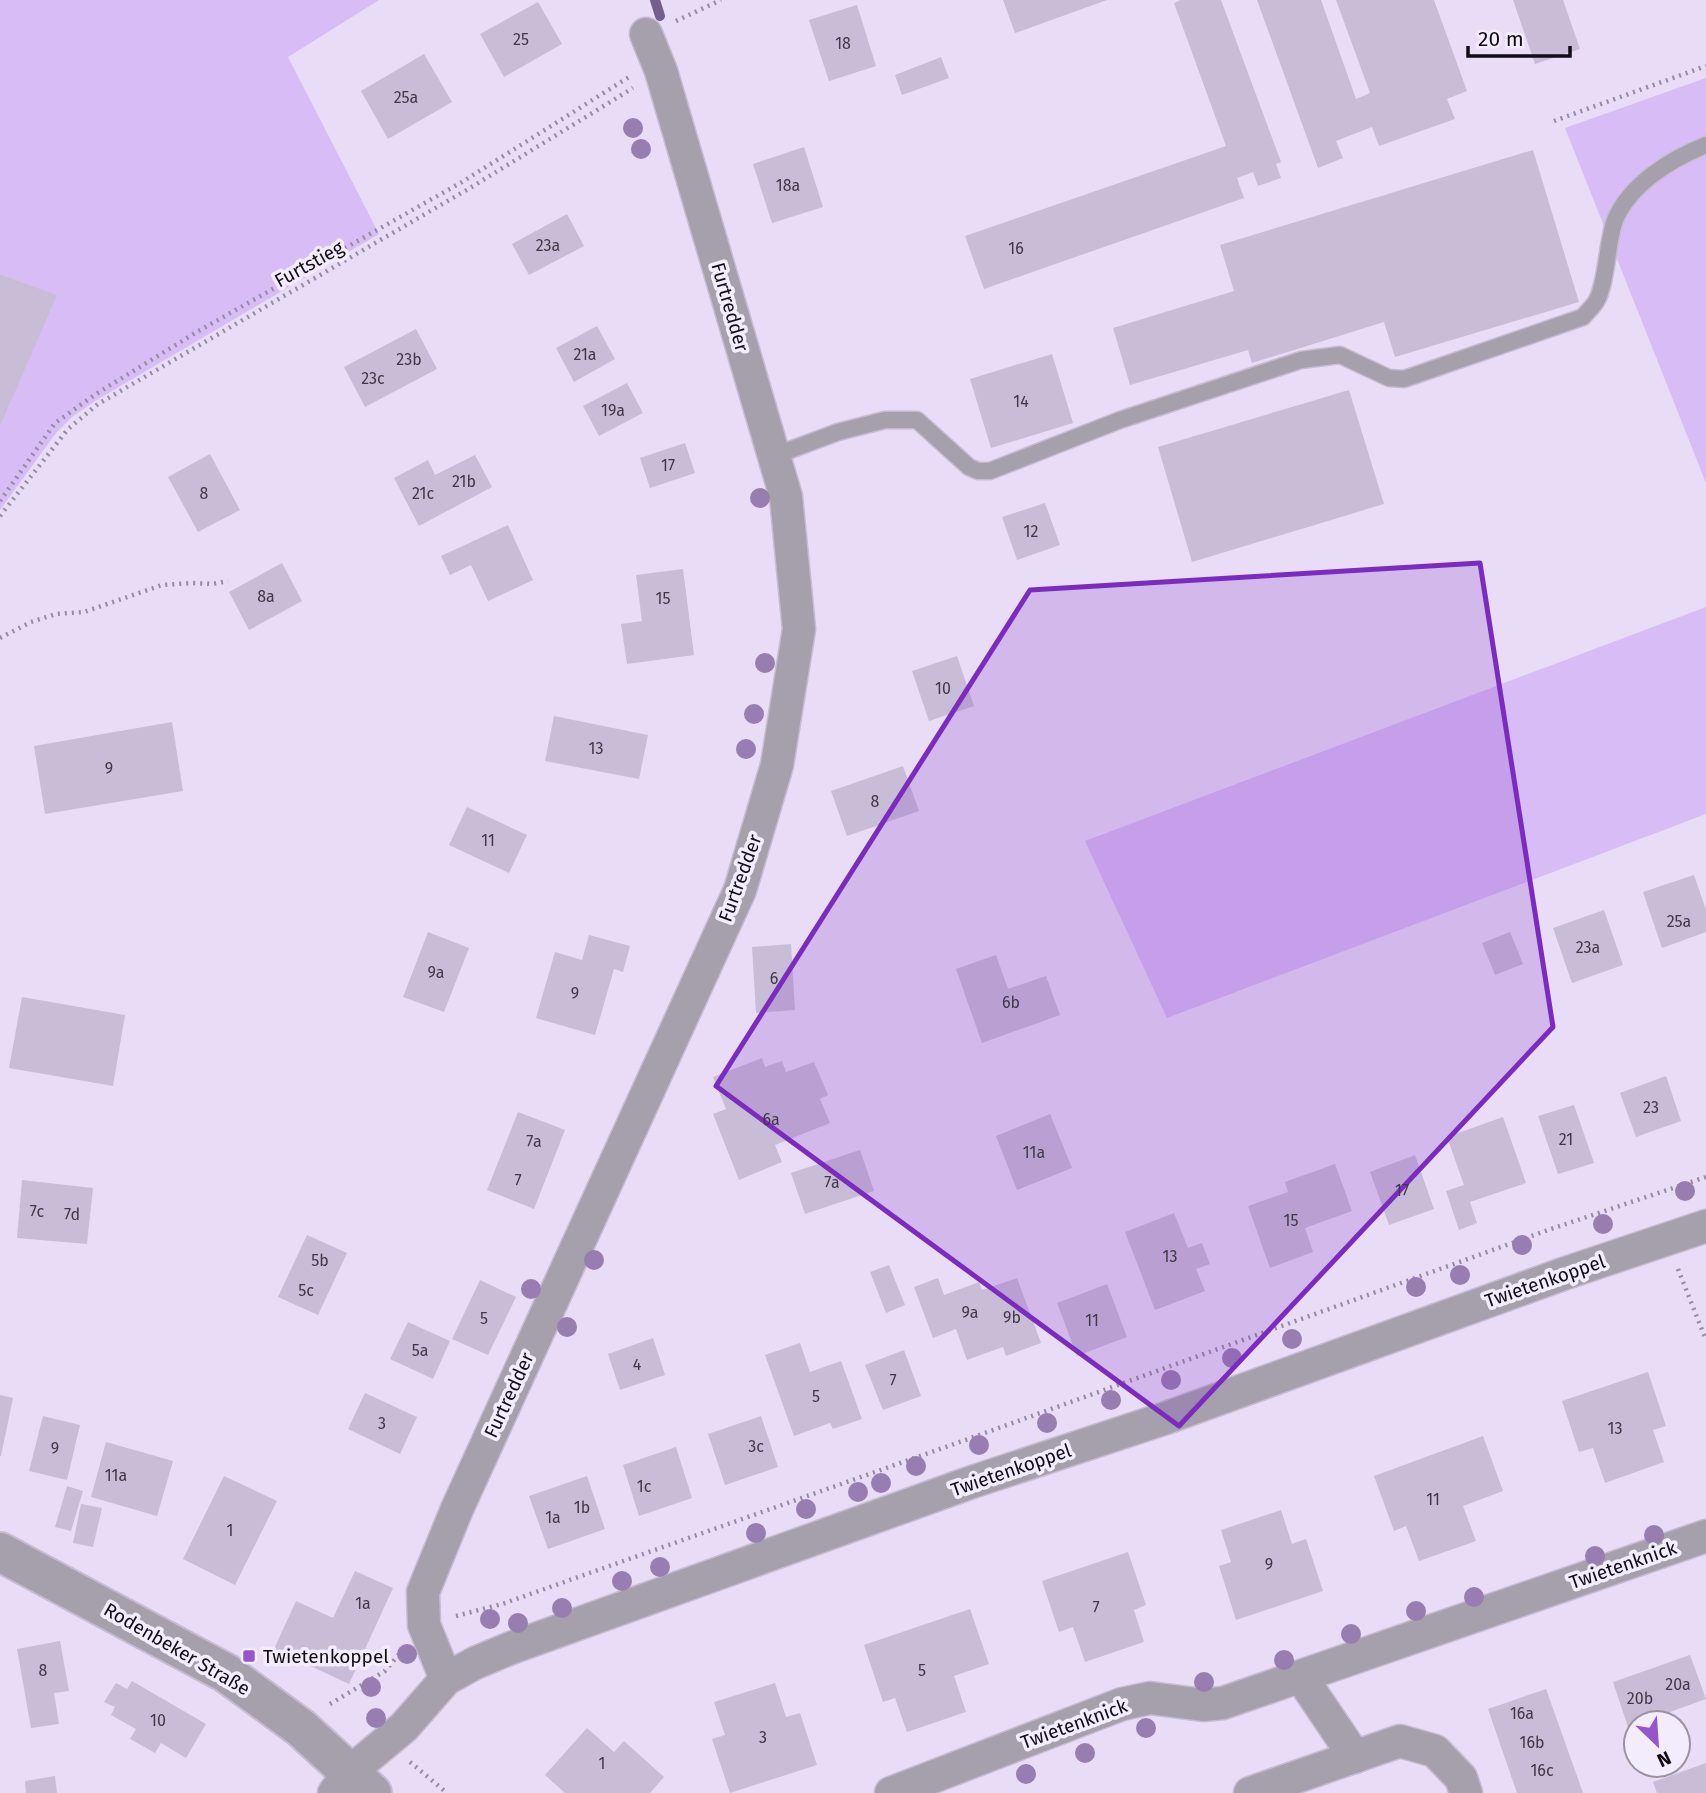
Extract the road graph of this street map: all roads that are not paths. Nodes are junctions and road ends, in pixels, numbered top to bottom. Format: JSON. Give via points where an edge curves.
{"nodes":[{"id":1,"x":654,"y":55,"type":"road end"},
{"id":2,"x":1706,"y":145,"type":"edge"},
{"id":3,"x":774,"y":456,"type":"junction"},
{"id":4,"x":1706,"y":1226,"type":"edge"},
{"id":5,"x":1706,"y":1536,"type":"edge"},
{"id":6,"x":0,"y":1552,"type":"edge"},
{"id":7,"x":1301,"y":1677,"type":"junction"},
{"id":8,"x":446,"y":1679,"type":"junction"},
{"id":9,"x":1354,"y":1757,"type":"junction"},
{"id":10,"x":352,"y":1786,"type":"edge"},
{"id":11,"x":891,"y":1793,"type":"edge"},
{"id":12,"x":1250,"y":1793,"type":"edge"},
{"id":13,"x":1466,"y":1793,"type":"edge"}],
"edges":[{"from":1,"to":3,"type":"street","name":"Furtredder"},
{"from":2,"to":3,"type":"lane","via":[[1687,152],[1629,197],[1615,220],[1597,300],[1583,317],[1404,379],[1389,378],[1340,355],[1301,360],[1120,420],[990,471],[969,467],[917,419],[885,420],[838,432]]},
{"from":3,"to":8,"type":"street","name":"Furtredder","via":[[786,496],[799,629],[777,765],[740,890],[423,1592],[424,1625]]},
{"from":4,"to":8,"type":"street","name":"Twietenkoppel","via":[[562,1629]]},
{"from":5,"to":7,"type":"street","name":"Twietenknick"},
{"from":6,"to":10,"type":"street","name":"Rodenbeker Straße","via":[[226,1673],[301,1728]]},
{"from":7,"to":9,"type":"street"},
{"from":7,"to":11,"type":"street","name":"Twietenknick","via":[[1223,1703],[1150,1698],[1122,1704]]},
{"from":8,"to":10,"type":"street","name":"Twietenkoppel"},
{"from":9,"to":12,"type":"street"},
{"from":9,"to":13,"type":"street","via":[[1400,1741],[1435,1751],[1461,1778]]}]}
